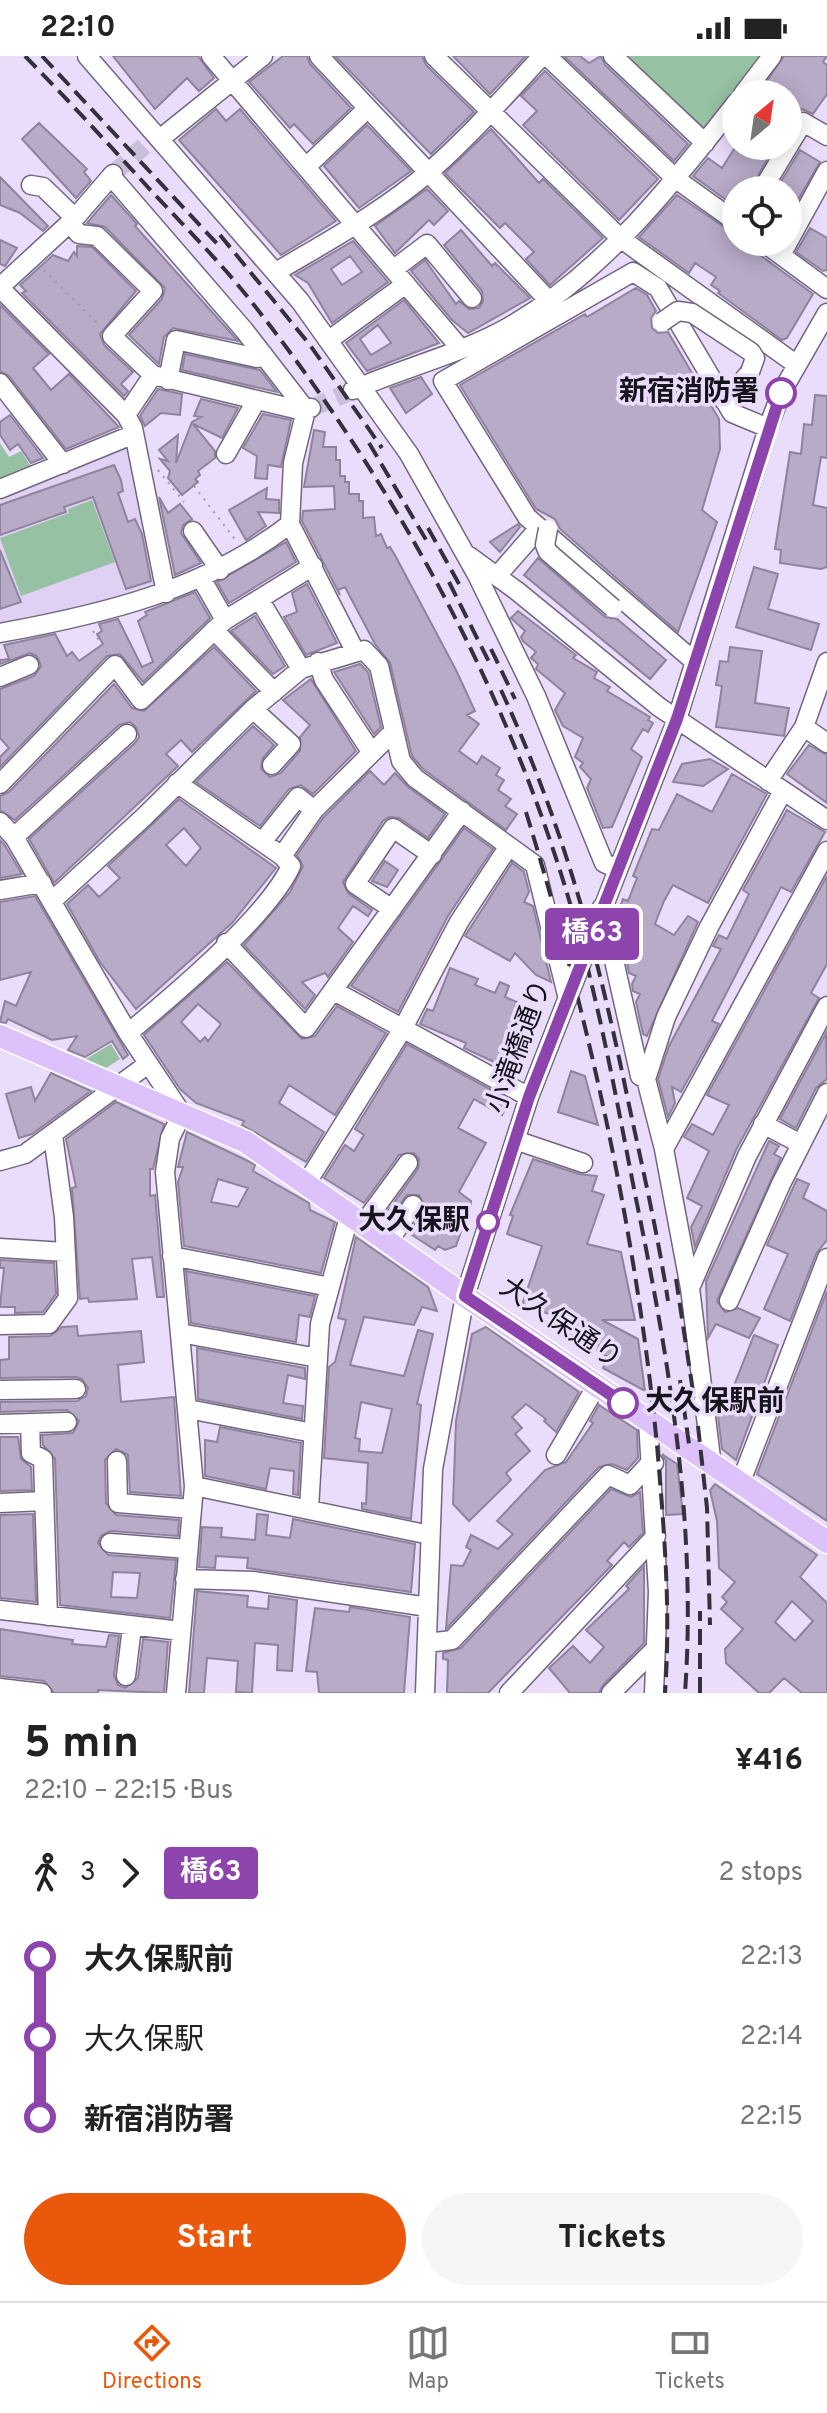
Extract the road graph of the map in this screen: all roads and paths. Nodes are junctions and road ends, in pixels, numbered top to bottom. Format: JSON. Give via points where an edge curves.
{"nodes":[{"id":1,"x":87,"y":56,"type":"edge"},
{"id":2,"x":211,"y":56,"type":"edge"},
{"id":3,"x":263,"y":56,"type":"edge"},
{"id":4,"x":319,"y":56,"type":"edge"},
{"id":5,"x":434,"y":56,"type":"edge"},
{"id":6,"x":544,"y":56,"type":"edge"},
{"id":7,"x":613,"y":56,"type":"edge"},
{"id":8,"x":772,"y":56,"type":"edge"},
{"id":9,"x":754,"y":80,"type":"edge"},
{"id":10,"x":233,"y":81,"type":"junction"},
{"id":11,"x":368,"y":108,"type":"junction"},
{"id":12,"x":491,"y":113,"type":"junction"},
{"id":13,"x":722,"y":121,"type":"edge"},
{"id":14,"x":825,"y":129,"type":"edge"},
{"id":15,"x":154,"y":140,"type":"junction"},
{"id":16,"x":705,"y":143,"type":"junction"},
{"id":17,"x":306,"y":167,"type":"junction"},
{"id":18,"x":827,"y":171,"type":"edge"},
{"id":19,"x":429,"y":172,"type":"junction"},
{"id":20,"x":770,"y":176,"type":"edge"},
{"id":21,"x":676,"y":179,"type":"junction"},
{"id":22,"x":31,"y":185,"type":"dead end"},
{"id":23,"x":722,"y":212,"type":"edge"},
{"id":24,"x":802,"y":217,"type":"edge"},
{"id":25,"x":72,"y":220,"type":"junction"},
{"id":26,"x":355,"y":224,"type":"junction"},
{"id":27,"x":620,"y":238,"type":"junction"},
{"id":28,"x":782,"y":256,"type":"edge"},
{"id":29,"x":32,"y":257,"type":"junction"},
{"id":30,"x":394,"y":269,"type":"junction"},
{"id":31,"x":276,"y":272,"type":"junction"},
{"id":32,"x":406,"y":284,"type":"junction"},
{"id":33,"x":0,"y":287,"type":"edge"},
{"id":34,"x":827,"y":289,"type":"edge"},
{"id":35,"x":472,"y":298,"type":"dead end"},
{"id":36,"x":549,"y":301,"type":"junction"},
{"id":37,"x":662,"y":322,"type":"dead end"},
{"id":38,"x":824,"y":323,"type":"edge"},
{"id":39,"x":112,"y":336,"type":"junction"},
{"id":40,"x":329,"y":340,"type":"junction"},
{"id":41,"x":461,"y":349,"type":"junction"},
{"id":42,"x":263,"y":354,"type":"junction"},
{"id":43,"x":797,"y":365,"type":"junction"},
{"id":44,"x":161,"y":377,"type":"junction"},
{"id":45,"x":0,"y":383,"type":"edge"},
{"id":46,"x":357,"y":388,"type":"junction"},
{"id":47,"x":256,"y":401,"type":"junction"},
{"id":48,"x":725,"y":402,"type":"junction"},
{"id":49,"x":309,"y":409,"type":"junction"},
{"id":50,"x":126,"y":415,"type":"junction"},
{"id":51,"x":768,"y":428,"type":"junction"},
{"id":52,"x":132,"y":435,"type":"junction"},
{"id":53,"x":226,"y":454,"type":"dead end"},
{"id":54,"x":63,"y":464,"type":"junction"},
{"id":55,"x":139,"y":468,"type":"junction"},
{"id":56,"x":194,"y":486,"type":"dead end"},
{"id":57,"x":0,"y":489,"type":"edge"},
{"id":58,"x":184,"y":502,"type":"dead end"},
{"id":59,"x":290,"y":524,"type":"junction"},
{"id":60,"x":544,"y":528,"type":"junction"},
{"id":61,"x":193,"y":531,"type":"dead end"},
{"id":62,"x":466,"y":554,"type":"junction"},
{"id":63,"x":248,"y":556,"type":"junction"},
{"id":64,"x":313,"y":566,"type":"junction"},
{"id":65,"x":220,"y":570,"type":"junction"},
{"id":66,"x":497,"y":576,"type":"junction"},
{"id":67,"x":201,"y":578,"type":"junction"},
{"id":68,"x":166,"y":593,"type":"junction"},
{"id":69,"x":259,"y":599,"type":"junction"},
{"id":70,"x":84,"y":616,"type":"junction"},
{"id":71,"x":643,"y":617,"type":"junction"},
{"id":72,"x":219,"y":625,"type":"junction"},
{"id":73,"x":0,"y":633,"type":"edge"},
{"id":74,"x":355,"y":651,"type":"junction"},
{"id":75,"x":695,"y":662,"type":"junction"},
{"id":76,"x":827,"y":662,"type":"edge"},
{"id":77,"x":29,"y":665,"type":"dead end"},
{"id":78,"x":115,"y":665,"type":"junction"},
{"id":79,"x":310,"y":666,"type":"junction"},
{"id":80,"x":0,"y":677,"type":"edge"},
{"id":81,"x":274,"y":692,"type":"junction"},
{"id":82,"x":253,"y":709,"type":"junction"},
{"id":83,"x":677,"y":719,"type":"junction"},
{"id":84,"x":804,"y":727,"type":"junction"},
{"id":85,"x":394,"y":731,"type":"junction"},
{"id":86,"x":127,"y":734,"type":"dead end"},
{"id":87,"x":827,"y":743,"type":"edge"},
{"id":88,"x":372,"y":753,"type":"junction"},
{"id":89,"x":272,"y":765,"type":"dead end"},
{"id":90,"x":177,"y":783,"type":"junction"},
{"id":91,"x":0,"y":784,"type":"edge"},
{"id":92,"x":776,"y":786,"type":"junction"},
{"id":93,"x":314,"y":810,"type":"junction"},
{"id":94,"x":462,"y":811,"type":"junction"},
{"id":95,"x":827,"y":820,"type":"edge"},
{"id":96,"x":0,"y":822,"type":"edge"},
{"id":97,"x":14,"y":837,"type":"junction"},
{"id":98,"x":262,"y":842,"type":"junction"},
{"id":99,"x":509,"y":846,"type":"junction"},
{"id":100,"x":827,"y":851,"type":"edge"},
{"id":101,"x":432,"y":855,"type":"junction"},
{"id":102,"x":282,"y":856,"type":"junction"},
{"id":103,"x":618,"y":869,"type":"junction"},
{"id":104,"x":42,"y":883,"type":"junction"},
{"id":105,"x":0,"y":890,"type":"edge"},
{"id":106,"x":52,"y":901,"type":"junction"},
{"id":107,"x":602,"y":907,"type":"junction"},
{"id":108,"x":392,"y":909,"type":"junction"},
{"id":109,"x":226,"y":943,"type":"junction"},
{"id":110,"x":334,"y":991,"type":"junction"},
{"id":111,"x":568,"y":999,"type":"junction"},
{"id":112,"x":827,"y":1006,"type":"edge"},
{"id":113,"x":402,"y":1030,"type":"junction"},
{"id":114,"x":128,"y":1033,"type":"junction"},
{"id":115,"x":0,"y":1036,"type":"edge"},
{"id":116,"x":148,"y":1064,"type":"junction"},
{"id":117,"x":646,"y":1079,"type":"junction"},
{"id":118,"x":120,"y":1088,"type":"junction"},
{"id":119,"x":827,"y":1093,"type":"edge"},
{"id":120,"x":529,"y":1097,"type":"junction"},
{"id":121,"x":182,"y":1114,"type":"junction"},
{"id":122,"x":763,"y":1124,"type":"junction"},
{"id":123,"x":53,"y":1135,"type":"junction"},
{"id":124,"x":515,"y":1140,"type":"junction"},
{"id":125,"x":801,"y":1144,"type":"junction"},
{"id":126,"x":664,"y":1149,"type":"junction"},
{"id":127,"x":0,"y":1161,"type":"edge"},
{"id":128,"x":408,"y":1163,"type":"dead end"},
{"id":129,"x":583,"y":1163,"type":"dead end"},
{"id":130,"x":306,"y":1184,"type":"junction"},
{"id":131,"x":413,"y":1205,"type":"dead end"},
{"id":132,"x":357,"y":1218,"type":"junction"},
{"id":133,"x":389,"y":1241,"type":"junction"},
{"id":134,"x":0,"y":1248,"type":"edge"},
{"id":135,"x":65,"y":1252,"type":"junction"},
{"id":136,"x":172,"y":1256,"type":"junction"},
{"id":137,"x":827,"y":1258,"type":"edge"},
{"id":138,"x":330,"y":1287,"type":"junction"},
{"id":139,"x":690,"y":1288,"type":"junction"},
{"id":140,"x":465,"y":1296,"type":"junction"},
{"id":141,"x":729,"y":1301,"type":"dead end"},
{"id":142,"x":0,"y":1325,"type":"edge"},
{"id":143,"x":180,"y":1333,"type":"junction"},
{"id":144,"x":318,"y":1358,"type":"junction"},
{"id":145,"x":597,"y":1385,"type":"junction"},
{"id":146,"x":76,"y":1389,"type":"dead end"},
{"id":147,"x":0,"y":1390,"type":"edge"},
{"id":148,"x":188,"y":1409,"type":"junction"},
{"id":149,"x":648,"y":1420,"type":"junction"},
{"id":150,"x":67,"y":1422,"type":"dead end"},
{"id":151,"x":30,"y":1423,"type":"junction"},
{"id":152,"x":0,"y":1424,"type":"edge"},
{"id":153,"x":313,"y":1433,"type":"junction"},
{"id":154,"x":556,"y":1455,"type":"dead end"},
{"id":155,"x":117,"y":1461,"type":"dead end"},
{"id":156,"x":653,"y":1462,"type":"junction"},
{"id":157,"x":712,"y":1466,"type":"junction"},
{"id":158,"x":740,"y":1484,"type":"junction"},
{"id":159,"x":194,"y":1486,"type":"junction"},
{"id":160,"x":44,"y":1501,"type":"junction"},
{"id":161,"x":0,"y":1503,"type":"edge"},
{"id":162,"x":192,"y":1509,"type":"junction"},
{"id":163,"x":309,"y":1509,"type":"junction"},
{"id":164,"x":430,"y":1535,"type":"junction"},
{"id":165,"x":656,"y":1536,"type":"junction"},
{"id":166,"x":827,"y":1540,"type":"edge"},
{"id":167,"x":110,"y":1543,"type":"dead end"},
{"id":168,"x":188,"y":1549,"type":"junction"},
{"id":169,"x":185,"y":1579,"type":"junction"},
{"id":170,"x":428,"y":1607,"type":"junction"},
{"id":171,"x":0,"y":1610,"type":"edge"},
{"id":172,"x":48,"y":1616,"type":"junction"},
{"id":173,"x":132,"y":1627,"type":"junction"},
{"id":174,"x":181,"y":1631,"type":"junction"},
{"id":175,"x":427,"y":1643,"type":"junction"},
{"id":176,"x":656,"y":1648,"type":"junction"},
{"id":177,"x":126,"y":1676,"type":"dead end"},
{"id":178,"x":0,"y":1688,"type":"edge"},
{"id":179,"x":42,"y":1693,"type":"edge"},
{"id":180,"x":176,"y":1693,"type":"edge"},
{"id":181,"x":425,"y":1693,"type":"edge"},
{"id":182,"x":509,"y":1693,"type":"edge"},
{"id":183,"x":611,"y":1693,"type":"edge"},
{"id":184,"x":654,"y":1693,"type":"edge"}],
"edges":[{"from":1,"to":15,"type":"street"},
{"from":2,"to":10,"type":"street"},
{"from":3,"to":10,"type":"street"},
{"from":4,"to":11,"type":"street"},
{"from":5,"to":12,"type":"street"},
{"from":6,"to":12,"type":"street"},
{"from":6,"to":21,"type":"street"},
{"from":7,"to":16,"type":"street"},
{"from":8,"to":9,"type":"street"},
{"from":10,"to":15,"type":"street"},
{"from":10,"to":17,"type":"street"},
{"from":11,"to":17,"type":"street"},
{"from":11,"to":19,"type":"street"},
{"from":12,"to":19,"type":"street"},
{"from":12,"to":27,"type":"street"},
{"from":13,"to":16,"type":"street"},
{"from":14,"to":20,"type":"street","via":[[803,122]]},
{"from":15,"to":31,"type":"street"},
{"from":16,"to":21,"type":"street"},
{"from":17,"to":26,"type":"street"},
{"from":18,"to":24,"type":"street"},
{"from":19,"to":26,"type":"street"},
{"from":19,"to":36,"type":"street"},
{"from":21,"to":23,"type":"street"},
{"from":21,"to":27,"type":"street"},
{"from":22,"to":25,"type":"street","via":[[43,187]]},
{"from":25,"to":29,"type":"street"},
{"from":25,"to":39,"type":"street","via":[[79,234],[97,236],[153,291]]},
{"from":25,"to":42,"type":"street","via":[[112,175]]},
{"from":26,"to":30,"type":"street"},
{"from":26,"to":31,"type":"street"},
{"from":27,"to":36,"type":"street"},
{"from":27,"to":43,"type":"street"},
{"from":28,"to":34,"type":"street"},
{"from":29,"to":33,"type":"street"},
{"from":29,"to":39,"type":"path"},
{"from":30,"to":32,"type":"street"},
{"from":30,"to":35,"type":"street","via":[[427,244]]},
{"from":31,"to":40,"type":"street"},
{"from":32,"to":40,"type":"street"},
{"from":32,"to":41,"type":"street"},
{"from":33,"to":50,"type":"street"},
{"from":36,"to":41,"type":"street"},
{"from":37,"to":48,"type":"street","bridge":true,"via":[[678,311],[692,313],[751,352],[755,358],[750,372]]},
{"from":38,"to":43,"type":"street","name":"小滝橋通り"},
{"from":39,"to":44,"type":"street"},
{"from":40,"to":46,"type":"street"},
{"from":41,"to":46,"type":"street"},
{"from":42,"to":44,"type":"street","via":[[257,358],[176,340]]},
{"from":42,"to":49,"type":"street"},
{"from":43,"to":51,"type":"street","name":"小滝橋通り"},
{"from":44,"to":47,"type":"street"},
{"from":44,"to":50,"type":"street"},
{"from":45,"to":54,"type":"street"},
{"from":46,"to":62,"type":"street","via":[[409,454]]},
{"from":47,"to":49,"type":"street"},
{"from":47,"to":53,"type":"street"},
{"from":48,"to":51,"type":"street","via":[[732,413]]},
{"from":48,"to":60,"type":"street","via":[[658,288],[633,272],[443,381],[527,517]]},
{"from":49,"to":59,"type":"street","via":[[293,463]]},
{"from":50,"to":52,"type":"street"},
{"from":51,"to":75,"type":"street","name":"小滝橋通り"},
{"from":52,"to":54,"type":"street"},
{"from":52,"to":55,"type":"street"},
{"from":54,"to":57,"type":"street"},
{"from":55,"to":58,"type":"path","via":[[155,466]]},
{"from":55,"to":68,"type":"street"},
{"from":56,"to":63,"type":"path"},
{"from":59,"to":63,"type":"street"},
{"from":59,"to":64,"type":"street"},
{"from":60,"to":66,"type":"street"},
{"from":60,"to":71,"type":"street"},
{"from":60,"to":71,"type":"street","bridge":true,"via":[[548,552],[633,622]]},
{"from":61,"to":65,"type":"street"},
{"from":62,"to":66,"type":"street"},
{"from":62,"to":103,"type":"street","via":[[536,696],[604,863]]},
{"from":63,"to":65,"type":"street"},
{"from":64,"to":69,"type":"street"},
{"from":64,"to":74,"type":"street"},
{"from":65,"to":67,"type":"street"},
{"from":66,"to":83,"type":"street"},
{"from":67,"to":68,"type":"street"},
{"from":67,"to":72,"type":"street"},
{"from":68,"to":70,"type":"street"},
{"from":69,"to":72,"type":"street"},
{"from":69,"to":79,"type":"street"},
{"from":70,"to":73,"type":"street"},
{"from":70,"to":78,"type":"path"},
{"from":71,"to":75,"type":"street"},
{"from":72,"to":78,"type":"street","via":[[141,700]]},
{"from":72,"to":81,"type":"street"},
{"from":74,"to":79,"type":"street"},
{"from":74,"to":85,"type":"street","via":[[372,655],[379,666]]},
{"from":75,"to":83,"type":"street","name":"小滝橋通り"},
{"from":76,"to":84,"type":"street"},
{"from":77,"to":80,"type":"street"},
{"from":78,"to":91,"type":"street"},
{"from":79,"to":81,"type":"street"},
{"from":79,"to":88,"type":"street"},
{"from":81,"to":82,"type":"street"},
{"from":82,"to":89,"type":"street","via":[[291,744]]},
{"from":82,"to":90,"type":"street"},
{"from":83,"to":92,"type":"street"},
{"from":83,"to":103,"type":"street","name":"小滝橋通り"},
{"from":84,"to":87,"type":"street"},
{"from":84,"to":92,"type":"street"},
{"from":85,"to":88,"type":"street"},
{"from":85,"to":94,"type":"street","via":[[401,761],[415,778]]},
{"from":86,"to":97,"type":"street"},
{"from":88,"to":93,"type":"street"},
{"from":90,"to":98,"type":"street"},
{"from":90,"to":106,"type":"street"},
{"from":92,"to":95,"type":"street"},
{"from":92,"to":117,"type":"street","via":[[678,991]]},
{"from":93,"to":98,"type":"street","via":[[298,797]]},
{"from":93,"to":102,"type":"street"},
{"from":94,"to":99,"type":"street"},
{"from":94,"to":101,"type":"street"},
{"from":96,"to":97,"type":"street"},
{"from":97,"to":104,"type":"street"},
{"from":98,"to":102,"type":"street"},
{"from":99,"to":111,"type":"street","via":[[535,865]]},
{"from":99,"to":113,"type":"street","via":[[459,922]]},
{"from":100,"to":126,"type":"street"},
{"from":101,"to":108,"type":"street"},
{"from":101,"to":108,"type":"street","via":[[393,828],[355,884]]},
{"from":102,"to":109,"type":"street","via":[[291,866],[275,892]]},
{"from":103,"to":107,"type":"street","name":"小滝橋通り"},
{"from":104,"to":105,"type":"street"},
{"from":104,"to":106,"type":"street"},
{"from":106,"to":114,"type":"street"},
{"from":107,"to":111,"type":"street","name":"小滝橋通り"},
{"from":107,"to":117,"type":"street","via":[[640,1076]]},
{"from":108,"to":110,"type":"street"},
{"from":109,"to":110,"type":"street","via":[[306,1028]]},
{"from":109,"to":114,"type":"street"},
{"from":110,"to":113,"type":"street"},
{"from":111,"to":120,"type":"street","name":"小滝橋通り"},
{"from":112,"to":122,"type":"street"},
{"from":113,"to":120,"type":"street"},
{"from":113,"to":130,"type":"street"},
{"from":114,"to":116,"type":"street"},
{"from":115,"to":118,"type":"main road","name":"大久保通り"},
{"from":116,"to":118,"type":"street"},
{"from":116,"to":121,"type":"street"},
{"from":117,"to":126,"type":"street"},
{"from":118,"to":121,"type":"main road","name":"大久保通り"},
{"from":118,"to":123,"type":"street"},
{"from":119,"to":125,"type":"street"},
{"from":120,"to":124,"type":"street","name":"小滝橋通り"},
{"from":121,"to":130,"type":"main road","name":"大久保通り","via":[[246,1142]]},
{"from":121,"to":136,"type":"street","via":[[170,1138],[165,1172]]},
{"from":122,"to":125,"type":"street"},
{"from":122,"to":139,"type":"street"},
{"from":123,"to":127,"type":"street","via":[[25,1154]]},
{"from":123,"to":135,"type":"street"},
{"from":124,"to":129,"type":"street"},
{"from":124,"to":140,"type":"street","name":"小滝橋通り"},
{"from":125,"to":141,"type":"street"},
{"from":126,"to":139,"type":"street"},
{"from":128,"to":132,"type":"street"},
{"from":130,"to":132,"type":"main road","name":"大久保通り"},
{"from":131,"to":133,"type":"street"},
{"from":132,"to":133,"type":"main road","name":"大久保通り"},
{"from":132,"to":138,"type":"street"},
{"from":133,"to":140,"type":"main road","name":"大久保通り"},
{"from":134,"to":135,"type":"street"},
{"from":135,"to":142,"type":"street","via":[[68,1298],[49,1324]]},
{"from":136,"to":138,"type":"street"},
{"from":136,"to":143,"type":"street"},
{"from":137,"to":158,"type":"street"},
{"from":138,"to":144,"type":"street"},
{"from":139,"to":157,"type":"street"},
{"from":140,"to":145,"type":"main road","name":"大久保通り"},
{"from":140,"to":164,"type":"street","name":"小滝橋通り","via":[[437,1436]]},
{"from":143,"to":144,"type":"street"},
{"from":143,"to":148,"type":"street"},
{"from":144,"to":153,"type":"street"},
{"from":145,"to":149,"type":"main road","name":"大久保通り"},
{"from":145,"to":154,"type":"street"},
{"from":146,"to":147,"type":"street"},
{"from":148,"to":153,"type":"street"},
{"from":148,"to":159,"type":"street"},
{"from":149,"to":156,"type":"street"},
{"from":149,"to":157,"type":"main road","name":"大久保通り"},
{"from":150,"to":151,"type":"street"},
{"from":151,"to":152,"type":"street"},
{"from":151,"to":160,"type":"street","via":[[31,1453],[43,1459]]},
{"from":153,"to":163,"type":"street"},
{"from":155,"to":162,"type":"street","via":[[118,1503]]},
{"from":156,"to":165,"type":"street"},
{"from":156,"to":175,"type":"street","via":[[630,1485],[608,1475],[452,1640]]},
{"from":157,"to":158,"type":"main road","name":"大久保通り"},
{"from":158,"to":166,"type":"main road","name":"大久保通り"},
{"from":159,"to":162,"type":"street"},
{"from":159,"to":163,"type":"street"},
{"from":160,"to":161,"type":"street"},
{"from":160,"to":172,"type":"street"},
{"from":162,"to":168,"type":"street"},
{"from":163,"to":164,"type":"street"},
{"from":164,"to":170,"type":"street","name":"小滝橋通り"},
{"from":165,"to":176,"type":"street"},
{"from":165,"to":182,"type":"street"},
{"from":167,"to":168,"type":"street"},
{"from":168,"to":169,"type":"street"},
{"from":169,"to":170,"type":"street","via":[[253,1581]]},
{"from":169,"to":174,"type":"street"},
{"from":170,"to":175,"type":"street","name":"小滝橋通り"},
{"from":171,"to":172,"type":"street"},
{"from":172,"to":173,"type":"street"},
{"from":173,"to":174,"type":"street"},
{"from":173,"to":177,"type":"street"},
{"from":174,"to":180,"type":"street"},
{"from":175,"to":181,"type":"street","name":"小滝橋通り"},
{"from":176,"to":183,"type":"street"},
{"from":176,"to":184,"type":"street"},
{"from":178,"to":179,"type":"street"}]}
